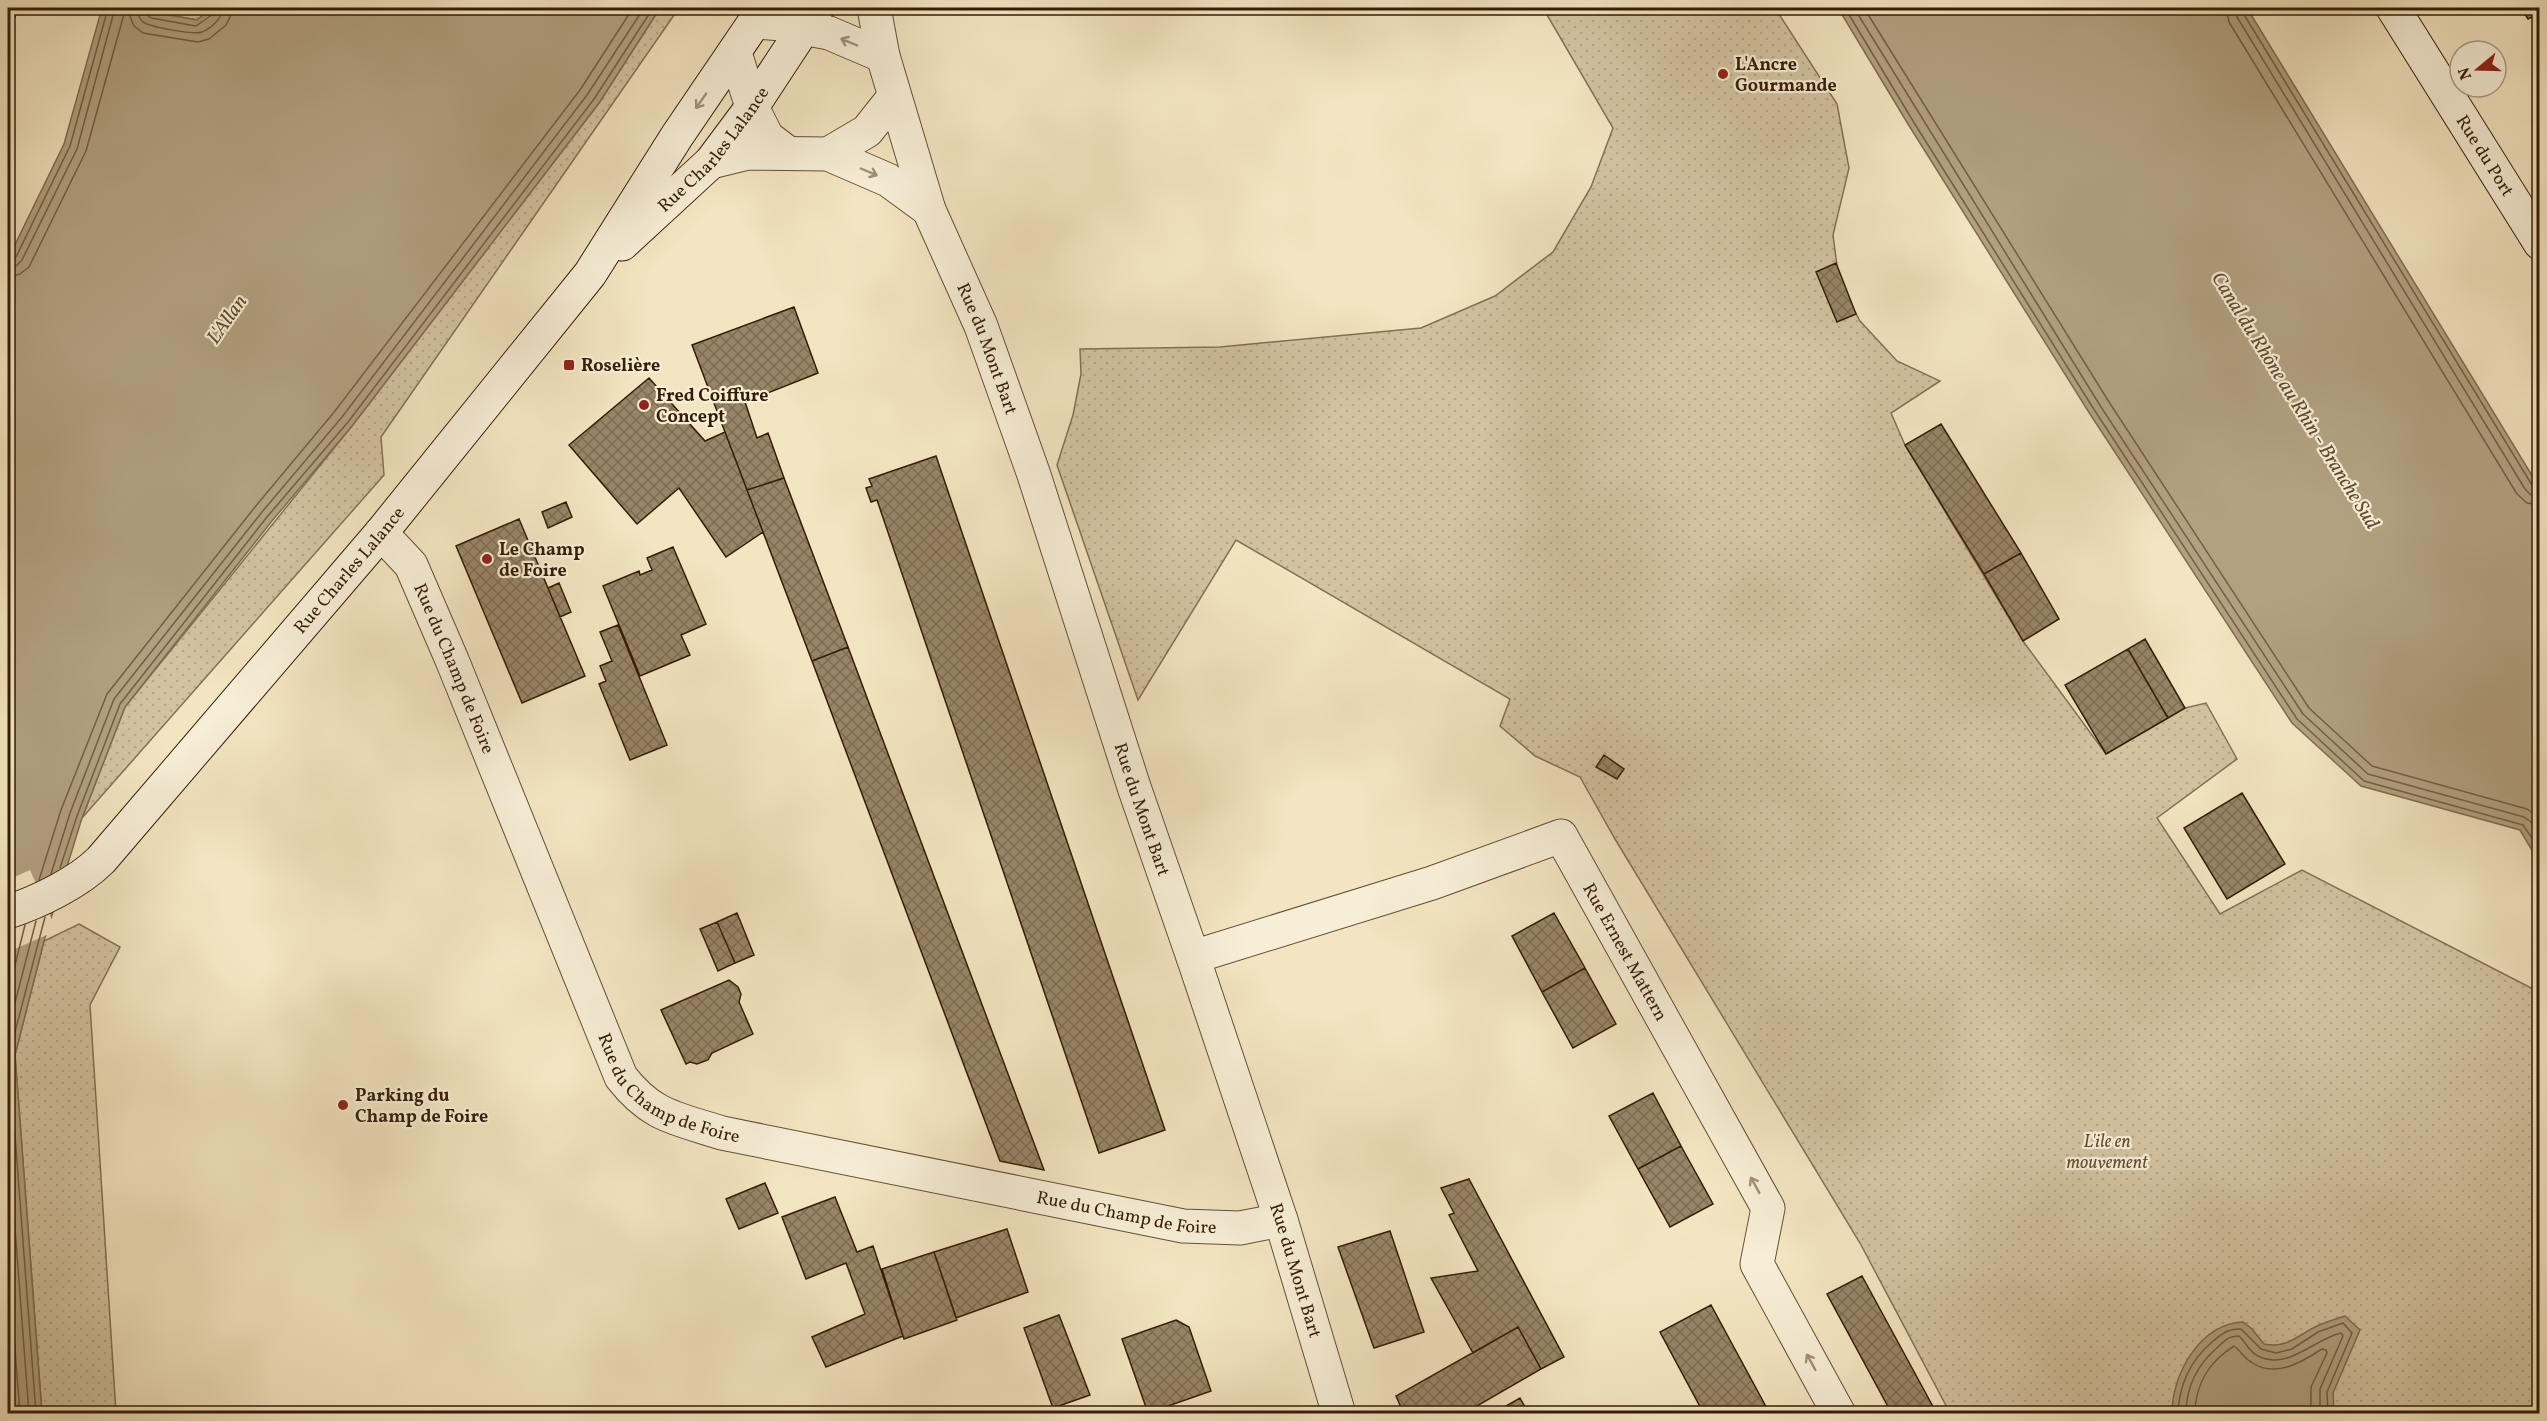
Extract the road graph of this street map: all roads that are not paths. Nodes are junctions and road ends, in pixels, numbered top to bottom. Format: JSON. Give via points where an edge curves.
{"nodes":[{"id":1,"x":874,"y":8,"type":"edge"},
{"id":2,"x":2393,"y":8,"type":"edge"},
{"id":3,"x":760,"y":15,"type":"edge"},
{"id":4,"x":809,"y":19,"type":"edge"},
{"id":5,"x":735,"y":53,"type":"junction"},
{"id":6,"x":883,"y":56,"type":"junction"},
{"id":7,"x":894,"y":97,"type":"junction"},
{"id":8,"x":752,"y":107,"type":"junction"},
{"id":9,"x":788,"y":153,"type":"junction"},
{"id":10,"x":828,"y":154,"type":"junction"},
{"id":11,"x":711,"y":162,"type":"junction"},
{"id":12,"x":929,"y":210,"type":"junction"},
{"id":13,"x":2540,"y":243,"type":"edge"},
{"id":14,"x":590,"y":274,"type":"junction"},
{"id":15,"x":381,"y":533,"type":"junction"},
{"id":16,"x":8,"y":912,"type":"edge"},
{"id":17,"x":1193,"y":957,"type":"junction"},
{"id":18,"x":1281,"y":1220,"type":"junction"},
{"id":19,"x":1339,"y":1413,"type":"edge"},
{"id":20,"x":1839,"y":1413,"type":"edge"}],
"edges":[{"from":1,"to":6,"type":"street","name":"Rue du Mont Bart"},
{"from":2,"to":13,"type":"street","name":"Rue du Port"},
{"from":3,"to":4,"type":"street","via":[[782,24]]},
{"from":3,"to":5,"type":"street","name":"Rue Charles Lalance"},
{"from":6,"to":4,"type":"street","one_way":true,"via":[[829,33]]},
{"from":4,"to":8,"type":"street","name":"Rue Charles Lalance"},
{"from":5,"to":8,"type":"street"},
{"from":5,"to":14,"type":"street","name":"Rue Charles Lalance","one_way":true},
{"from":6,"to":7,"type":"street","name":"Rue du Mont Bart"},
{"from":7,"to":10,"type":"street","via":[[867,131]]},
{"from":7,"to":12,"type":"street","name":"Rue du Mont Bart"},
{"from":8,"to":9,"type":"street","via":[[767,137]]},
{"from":8,"to":11,"type":"street","name":"Rue Charles Lalance"},
{"from":9,"to":10,"type":"street","name":"Rue du Mont Bart"},
{"from":9,"to":11,"type":"street","name":"Rue du Mont Bart","via":[[748,153]]},
{"from":10,"to":12,"type":"street","name":"Rue du Mont Bart","one_way":true,"via":[[888,180]]},
{"from":11,"to":14,"type":"street","name":"Rue Charles Lalance"},
{"from":12,"to":17,"type":"street","name":"Rue du Mont Bart","via":[[985,336]]},
{"from":14,"to":15,"type":"street","name":"Rue Charles Lalance"},
{"from":15,"to":16,"type":"street","name":"Rue Charles Lalance","via":[[101,860],[91,870],[31,904]]},
{"from":15,"to":18,"type":"street","name":"Rue du Champ de Foire","via":[[411,565],[621,1077],[635,1096],[656,1111],[722,1133],[1183,1226],[1240,1228]]},
{"from":17,"to":18,"type":"street","name":"Rue du Mont Bart"},
{"from":20,"to":17,"type":"street","name":"Rue Ernest Mattern","one_way":true,"via":[[1757,1264],[1768,1208],[1561,836],[1432,883]]},
{"from":18,"to":19,"type":"street","name":"Rue du Mont Bart"}]}
